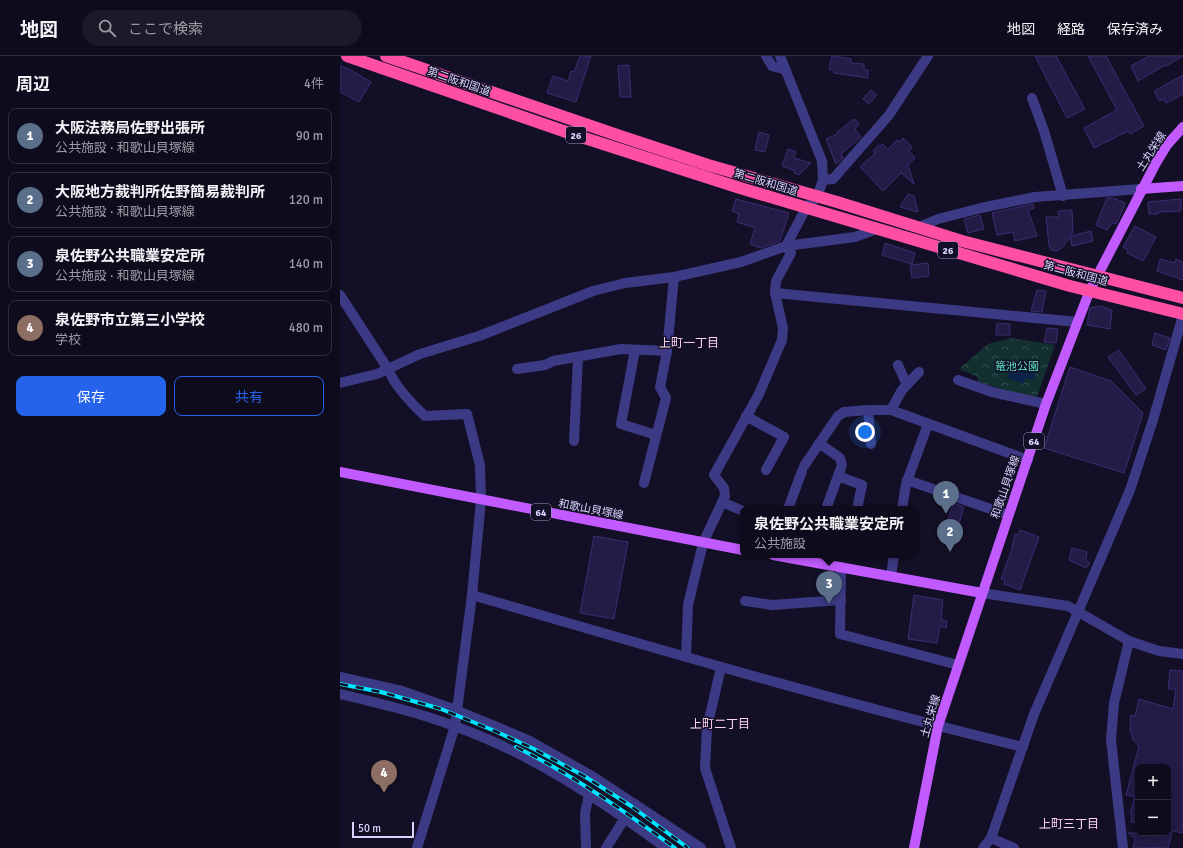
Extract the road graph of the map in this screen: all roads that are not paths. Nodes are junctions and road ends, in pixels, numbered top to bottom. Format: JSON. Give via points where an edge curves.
{"nodes":[{"id":1,"x":347,"y":56,"type":"edge"},
{"id":2,"x":386,"y":56,"type":"edge"},
{"id":3,"x":766,"y":56,"type":"edge"},
{"id":4,"x":780,"y":56,"type":"edge"},
{"id":5,"x":928,"y":56,"type":"edge"},
{"id":6,"x":786,"y":70,"type":"junction"},
{"id":7,"x":1032,"y":98,"type":"dead end"},
{"id":8,"x":1183,"y":127,"type":"edge"},
{"id":9,"x":823,"y":180,"type":"junction"},
{"id":10,"x":1183,"y":186,"type":"edge"},
{"id":11,"x":1141,"y":189,"type":"junction"},
{"id":12,"x":1063,"y":196,"type":"junction"},
{"id":13,"x":816,"y":197,"type":"junction"},
{"id":14,"x":806,"y":208,"type":"junction"},
{"id":15,"x":919,"y":227,"type":"junction"},
{"id":16,"x":876,"y":229,"type":"junction"},
{"id":17,"x":786,"y":246,"type":"junction"},
{"id":18,"x":1097,"y":276,"type":"junction"},
{"id":19,"x":674,"y":277,"type":"junction"},
{"id":20,"x":1090,"y":290,"type":"junction"},
{"id":21,"x":775,"y":293,"type":"junction"},
{"id":22,"x":340,"y":295,"type":"edge"},
{"id":23,"x":1183,"y":298,"type":"edge"},
{"id":24,"x":343,"y":307,"type":"edge"},
{"id":25,"x":1183,"y":315,"type":"edge"},
{"id":26,"x":1077,"y":322,"type":"junction"},
{"id":27,"x":635,"y":350,"type":"junction"},
{"id":28,"x":667,"y":351,"type":"junction"},
{"id":29,"x":578,"y":357,"type":"junction"},
{"id":30,"x":898,"y":365,"type":"dead end"},
{"id":31,"x":517,"y":369,"type":"dead end"},
{"id":32,"x":388,"y":370,"type":"junction"},
{"id":33,"x":919,"y":372,"type":"dead end"},
{"id":34,"x":958,"y":380,"type":"dead end"},
{"id":35,"x":340,"y":383,"type":"edge"},
{"id":36,"x":907,"y":384,"type":"junction"},
{"id":37,"x":1046,"y":404,"type":"junction"},
{"id":38,"x":868,"y":410,"type":"junction"},
{"id":39,"x":891,"y":410,"type":"junction"},
{"id":40,"x":746,"y":416,"type":"junction"},
{"id":41,"x":928,"y":424,"type":"junction"},
{"id":42,"x":656,"y":435,"type":"junction"},
{"id":43,"x":574,"y":441,"type":"dead end"},
{"id":44,"x":819,"y":443,"type":"junction"},
{"id":45,"x":871,"y":444,"type":"dead end"},
{"id":46,"x":1028,"y":460,"type":"junction"},
{"id":47,"x":766,"y":470,"type":"dead end"},
{"id":48,"x":340,"y":472,"type":"edge"},
{"id":49,"x":838,"y":476,"type":"junction"},
{"id":50,"x":907,"y":480,"type":"junction"},
{"id":51,"x":644,"y":483,"type":"dead end"},
{"id":52,"x":481,"y":500,"type":"junction"},
{"id":53,"x":722,"y":502,"type":"junction"},
{"id":54,"x":789,"y":506,"type":"edge"},
{"id":55,"x":827,"y":506,"type":"edge"},
{"id":56,"x":858,"y":506,"type":"edge"},
{"id":57,"x":903,"y":506,"type":"edge"},
{"id":58,"x":740,"y":510,"type":"edge"},
{"id":59,"x":1008,"y":515,"type":"junction"},
{"id":60,"x":703,"y":543,"type":"junction"},
{"id":61,"x":740,"y":549,"type":"edge"},
{"id":62,"x":789,"y":558,"type":"edge"},
{"id":63,"x":894,"y":558,"type":"edge"},
{"id":64,"x":841,"y":567,"type":"junction"},
{"id":65,"x":891,"y":576,"type":"junction"},
{"id":66,"x":982,"y":593,"type":"junction"},
{"id":67,"x":472,"y":595,"type":"junction"},
{"id":68,"x":841,"y":600,"type":"junction"},
{"id":69,"x":745,"y":601,"type":"dead end"},
{"id":70,"x":1078,"y":612,"type":"junction"},
{"id":71,"x":1128,"y":641,"type":"junction"},
{"id":72,"x":1183,"y":654,"type":"edge"},
{"id":73,"x":686,"y":657,"type":"junction"},
{"id":74,"x":958,"y":665,"type":"junction"},
{"id":75,"x":721,"y":667,"type":"junction"},
{"id":76,"x":340,"y":677,"type":"edge"},
{"id":77,"x":340,"y":694,"type":"edge"},
{"id":78,"x":456,"y":710,"type":"junction"},
{"id":79,"x":455,"y":726,"type":"junction"},
{"id":80,"x":938,"y":726,"type":"junction"},
{"id":81,"x":1022,"y":747,"type":"junction"},
{"id":82,"x":589,"y":795,"type":"junction"},
{"id":83,"x":625,"y":818,"type":"junction"},
{"id":84,"x":991,"y":838,"type":"junction"},
{"id":85,"x":417,"y":848,"type":"edge"},
{"id":86,"x":586,"y":848,"type":"edge"},
{"id":87,"x":606,"y":848,"type":"edge"},
{"id":88,"x":666,"y":848,"type":"edge"},
{"id":89,"x":700,"y":848,"type":"edge"},
{"id":90,"x":731,"y":848,"type":"edge"},
{"id":91,"x":914,"y":848,"type":"edge"},
{"id":92,"x":983,"y":848,"type":"edge"},
{"id":93,"x":1014,"y":848,"type":"edge"},
{"id":94,"x":1123,"y":848,"type":"edge"}],
"edges":[{"from":1,"to":14,"type":"highway","name":"第二阪和国道","number":"26","via":[[572,134]]},
{"from":2,"to":13,"type":"highway","name":"第二阪和国道","number":"26","via":[[708,165]]},
{"from":3,"to":6,"type":"street","via":[[772,66]]},
{"from":4,"to":6,"type":"street"},
{"from":5,"to":9,"type":"street","via":[[889,115],[833,179]]},
{"from":6,"to":9,"type":"street","via":[[822,162]]},
{"from":7,"to":12,"type":"street"},
{"from":8,"to":11,"type":"main road","name":"土丸栄線","via":[[1167,145]]},
{"from":9,"to":13,"type":"street"},
{"from":10,"to":11,"type":"main road"},
{"from":11,"to":12,"type":"street"},
{"from":11,"to":18,"type":"main road","name":"和歌山貝塚線","number":"64"},
{"from":12,"to":15,"type":"street","via":[[1035,197],[981,208],[938,219]]},
{"from":13,"to":14,"type":"street"},
{"from":13,"to":15,"type":"highway","name":"第二阪和国道","number":"26"},
{"from":14,"to":16,"type":"highway","name":"第二阪和国道","number":"26"},
{"from":14,"to":17,"type":"street"},
{"from":15,"to":18,"type":"highway","name":"第二阪和国道","number":"26","via":[[962,241]]},
{"from":16,"to":17,"type":"street","via":[[855,237]]},
{"from":16,"to":20,"type":"highway","name":"第二阪和国道","number":"26"},
{"from":17,"to":19,"type":"street","via":[[741,262]]},
{"from":17,"to":21,"type":"street","via":[[791,252],[776,281]]},
{"from":18,"to":20,"type":"main road","name":"和歌山貝塚線","number":"64"},
{"from":18,"to":23,"type":"highway","name":"第二阪和国道","number":"26"},
{"from":19,"to":28,"type":"street"},
{"from":19,"to":32,"type":"street","via":[[625,283],[593,291],[479,336],[420,354]]},
{"from":20,"to":25,"type":"highway","name":"第二阪和国道","number":"26"},
{"from":20,"to":26,"type":"main road","name":"和歌山貝塚線","number":"64"},
{"from":21,"to":26,"type":"street"},
{"from":21,"to":40,"type":"street","via":[[783,328],[782,340],[759,394]]},
{"from":22,"to":24,"type":"street"},
{"from":24,"to":32,"type":"street"},
{"from":25,"to":70,"type":"street","via":[[1130,490]]},
{"from":26,"to":37,"type":"main road","name":"和歌山貝塚線","number":"64"},
{"from":27,"to":28,"type":"street"},
{"from":27,"to":29,"type":"street"},
{"from":27,"to":42,"type":"street","via":[[620,424]]},
{"from":28,"to":42,"type":"street","via":[[660,387],[666,398]]},
{"from":29,"to":31,"type":"street"},
{"from":29,"to":43,"type":"street"},
{"from":30,"to":36,"type":"street"},
{"from":32,"to":35,"type":"street"},
{"from":32,"to":52,"type":"street","via":[[413,406],[425,416],[467,414],[480,465]]},
{"from":33,"to":36,"type":"street"},
{"from":34,"to":37,"type":"street","via":[[992,392]]},
{"from":36,"to":39,"type":"street"},
{"from":37,"to":46,"type":"main road","name":"和歌山貝塚線","number":"64"},
{"from":38,"to":39,"type":"street"},
{"from":38,"to":44,"type":"street","via":[[844,412],[838,416]]},
{"from":38,"to":45,"type":"street"},
{"from":39,"to":41,"type":"street"},
{"from":40,"to":47,"type":"street","via":[[784,437]]},
{"from":40,"to":53,"type":"street","via":[[714,475],[724,488],[725,496]]},
{"from":41,"to":46,"type":"street"},
{"from":41,"to":50,"type":"street"},
{"from":42,"to":51,"type":"street"},
{"from":44,"to":49,"type":"street","via":[[840,458],[842,465]]},
{"from":44,"to":54,"type":"street","via":[[803,468]]},
{"from":46,"to":59,"type":"main road","name":"和歌山貝塚線","number":"64"},
{"from":48,"to":52,"type":"main road","name":"和歌山貝塚線","number":"64"},
{"from":49,"to":55,"type":"street"},
{"from":49,"to":56,"type":"street","via":[[862,485]]},
{"from":50,"to":57,"type":"street"},
{"from":50,"to":59,"type":"street"},
{"from":52,"to":60,"type":"main road","name":"和歌山貝塚線","number":"64"},
{"from":52,"to":67,"type":"street"},
{"from":53,"to":58,"type":"street"},
{"from":53,"to":60,"type":"street"},
{"from":59,"to":66,"type":"main road","name":"和歌山貝塚線","number":"64"},
{"from":60,"to":61,"type":"main road","name":"和歌山貝塚線","number":"64"},
{"from":60,"to":73,"type":"street","via":[[688,605]]},
{"from":62,"to":64,"type":"main road"},
{"from":63,"to":65,"type":"street"},
{"from":64,"to":65,"type":"main road"},
{"from":64,"to":68,"type":"street"},
{"from":65,"to":66,"type":"main road"},
{"from":66,"to":70,"type":"street","via":[[1068,606]]},
{"from":66,"to":74,"type":"main road","name":"土丸栄線"},
{"from":67,"to":73,"type":"street"},
{"from":67,"to":78,"type":"street"},
{"from":68,"to":69,"type":"street","via":[[772,604]]},
{"from":68,"to":74,"type":"street","via":[[840,634]]},
{"from":70,"to":71,"type":"street"},
{"from":70,"to":81,"type":"street"},
{"from":71,"to":72,"type":"street","via":[[1158,651]]},
{"from":71,"to":94,"type":"street","via":[[1114,703],[1112,740]]},
{"from":73,"to":75,"type":"street"},
{"from":74,"to":80,"type":"main road","name":"土丸栄線"},
{"from":75,"to":80,"type":"street"},
{"from":75,"to":90,"type":"street","via":[[707,728],[705,768]]},
{"from":76,"to":78,"type":"street","via":[[402,691]]},
{"from":77,"to":79,"type":"street","via":[[393,706]]},
{"from":78,"to":79,"type":"street"},
{"from":78,"to":89,"type":"street","via":[[528,740],[592,776]]},
{"from":79,"to":82,"type":"street","via":[[540,765]]},
{"from":79,"to":85,"type":"street"},
{"from":80,"to":81,"type":"street"},
{"from":80,"to":91,"type":"main road","name":"土丸栄線"},
{"from":81,"to":84,"type":"street"},
{"from":82,"to":83,"type":"street"},
{"from":82,"to":86,"type":"street","via":[[585,812]]},
{"from":83,"to":87,"type":"street"},
{"from":83,"to":88,"type":"street"},
{"from":84,"to":92,"type":"street"},
{"from":84,"to":93,"type":"street"}]}
